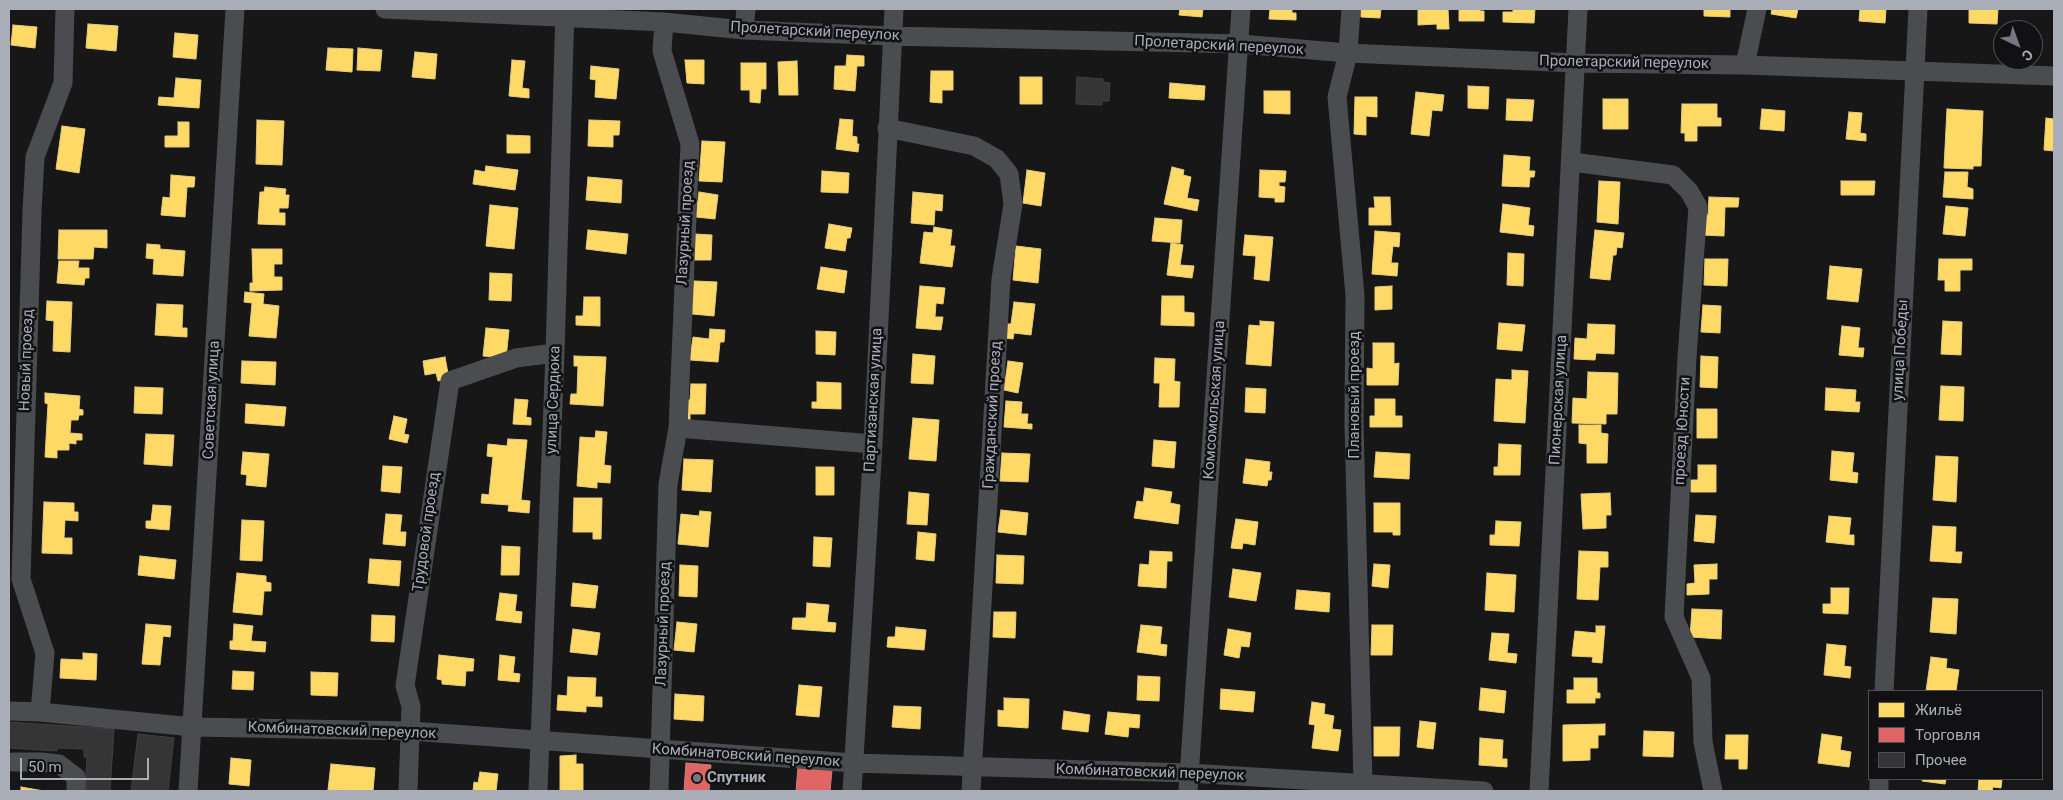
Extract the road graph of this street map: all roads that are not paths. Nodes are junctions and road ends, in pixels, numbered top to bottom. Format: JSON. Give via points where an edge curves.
{"nodes":[{"id":1,"x":64,"y":9,"type":"edge"},
{"id":2,"x":234,"y":9,"type":"edge"},
{"id":3,"x":385,"y":9,"type":"edge"},
{"id":4,"x":746,"y":9,"type":"edge"},
{"id":5,"x":894,"y":9,"type":"edge"},
{"id":6,"x":1241,"y":9,"type":"edge"},
{"id":7,"x":1351,"y":9,"type":"edge"},
{"id":8,"x":1578,"y":9,"type":"edge"},
{"id":9,"x":1757,"y":9,"type":"edge"},
{"id":10,"x":1918,"y":9,"type":"edge"},
{"id":11,"x":565,"y":13,"type":"edge"},
{"id":12,"x":664,"y":22,"type":"junction"},
{"id":13,"x":744,"y":30,"type":"junction"},
{"id":14,"x":891,"y":36,"type":"junction"},
{"id":15,"x":1240,"y":44,"type":"junction"},
{"id":16,"x":1348,"y":53,"type":"junction"},
{"id":17,"x":1576,"y":63,"type":"junction"},
{"id":18,"x":1745,"y":66,"type":"junction"},
{"id":19,"x":1915,"y":71,"type":"junction"},
{"id":20,"x":2054,"y":76,"type":"edge"},
{"id":21,"x":887,"y":128,"type":"junction"},
{"id":22,"x":1572,"y":162,"type":"junction"},
{"id":23,"x":555,"y":353,"type":"junction"},
{"id":24,"x":678,"y":428,"type":"junction"},
{"id":25,"x":873,"y":444,"type":"junction"},
{"id":26,"x":1884,"y":690,"type":"edge"},
{"id":27,"x":9,"y":711,"type":"edge"},
{"id":28,"x":40,"y":712,"type":"junction"},
{"id":29,"x":193,"y":727,"type":"junction"},
{"id":30,"x":411,"y":732,"type":"junction"},
{"id":31,"x":541,"y":742,"type":"junction"},
{"id":32,"x":660,"y":750,"type":"junction"},
{"id":33,"x":14,"y":762,"type":"dead end"},
{"id":34,"x":854,"y":763,"type":"junction"},
{"id":35,"x":972,"y":766,"type":"junction"},
{"id":36,"x":1188,"y":782,"type":"edge"},
{"id":37,"x":1362,"y":784,"type":"junction"},
{"id":38,"x":1312,"y":786,"type":"edge"},
{"id":39,"x":76,"y":791,"type":"edge"},
{"id":40,"x":188,"y":791,"type":"edge"},
{"id":41,"x":408,"y":791,"type":"edge"},
{"id":42,"x":538,"y":791,"type":"edge"},
{"id":43,"x":659,"y":791,"type":"edge"},
{"id":44,"x":852,"y":791,"type":"edge"},
{"id":45,"x":971,"y":791,"type":"edge"},
{"id":46,"x":1484,"y":791,"type":"edge"},
{"id":47,"x":1539,"y":791,"type":"edge"},
{"id":48,"x":1713,"y":791,"type":"edge"}],
"edges":[{"from":1,"to":28,"type":"street","name":"Новый проезд","via":[[63,83],[36,157],[32,210],[21,579],[45,653]]},
{"from":2,"to":29,"type":"street","name":"Советская улица"},
{"from":3,"to":11,"type":"street","name":"Пролетарский переулок"},
{"from":4,"to":13,"type":"street"},
{"from":5,"to":14,"type":"street","name":"Партизанская улица"},
{"from":6,"to":15,"type":"street","name":"Комсомольская улица"},
{"from":7,"to":16,"type":"street","name":"Плановый проезд"},
{"from":8,"to":17,"type":"street","name":"Пионерская улица"},
{"from":9,"to":18,"type":"street"},
{"from":10,"to":19,"type":"street","name":"улица Победы"},
{"from":11,"to":12,"type":"street","name":"Пролетарский переулок"},
{"from":11,"to":23,"type":"street","name":"улица Сердюка"},
{"from":12,"to":13,"type":"street","name":"Пролетарский переулок"},
{"from":12,"to":24,"type":"street","name":"Лазурный проезд","via":[[662,51],[690,144]]},
{"from":13,"to":14,"type":"street","name":"Пролетарский переулок"},
{"from":14,"to":15,"type":"street","name":"Пролетарский переулок"},
{"from":14,"to":21,"type":"street","name":"Партизанская улица"},
{"from":15,"to":16,"type":"street","name":"Пролетарский переулок"},
{"from":15,"to":36,"type":"street","name":"Комсомольская улица"},
{"from":16,"to":17,"type":"street","name":"Пролетарский переулок"},
{"from":16,"to":37,"type":"street","name":"Плановый проезд","via":[[1337,97],[1355,296],[1354,423]]},
{"from":17,"to":18,"type":"street","name":"Пролетарский переулок"},
{"from":17,"to":22,"type":"street","name":"Пионерская улица"},
{"from":18,"to":19,"type":"street","name":"Пролетарский переулок"},
{"from":19,"to":20,"type":"street","name":"Пролетарский переулок"},
{"from":19,"to":26,"type":"street","name":"улица Победы"},
{"from":21,"to":25,"type":"street","name":"Партизанская улица"},
{"from":21,"to":35,"type":"street","name":"Гражданский проезд","via":[[974,146],[996,159],[1009,174],[1013,204],[1000,279]]},
{"from":22,"to":47,"type":"street","name":"Пионерская улица"},
{"from":22,"to":48,"type":"street","name":"проезд Юности","via":[[1673,176],[1689,191],[1698,207],[1674,617],[1701,678],[1703,742]]},
{"from":23,"to":30,"type":"street","name":"Трудовой проезд","via":[[516,358],[450,380],[405,686],[412,706]]},
{"from":23,"to":31,"type":"street","name":"улица Сердюка"},
{"from":24,"to":25,"type":"street"},
{"from":24,"to":32,"type":"street","name":"Лазурный проезд","via":[[668,484]]},
{"from":25,"to":34,"type":"street","name":"Партизанская улица"},
{"from":27,"to":28,"type":"street","name":"Комбинатовский переулок"},
{"from":28,"to":29,"type":"street","name":"Комбинатовский переулок"},
{"from":29,"to":30,"type":"street","name":"Комбинатовский переулок"},
{"from":29,"to":40,"type":"street","name":"Советская улица"},
{"from":30,"to":31,"type":"street","name":"Комбинатовский переулок"},
{"from":30,"to":41,"type":"street","name":"Трудовой проезд"},
{"from":31,"to":32,"type":"street","name":"Комбинатовский переулок"},
{"from":31,"to":42,"type":"street","name":"улица Сердюка"},
{"from":32,"to":34,"type":"street","name":"Комбинатовский переулок"},
{"from":32,"to":43,"type":"street","name":"Лазурный проезд"},
{"from":33,"to":39,"type":"street","via":[[59,764],[76,777]]},
{"from":34,"to":35,"type":"street","name":"Комбинатовский переулок"},
{"from":34,"to":44,"type":"street","name":"Партизанская улица"},
{"from":35,"to":36,"type":"street","name":"Комбинатовский переулок"},
{"from":35,"to":45,"type":"street","name":"Гражданский проезд"},
{"from":36,"to":38,"type":"street","name":"Комбинатовский переулок"},
{"from":37,"to":38,"type":"street","name":"Комбинатовский переулок"},
{"from":37,"to":46,"type":"street","name":"Комбинатовский переулок"}]}
